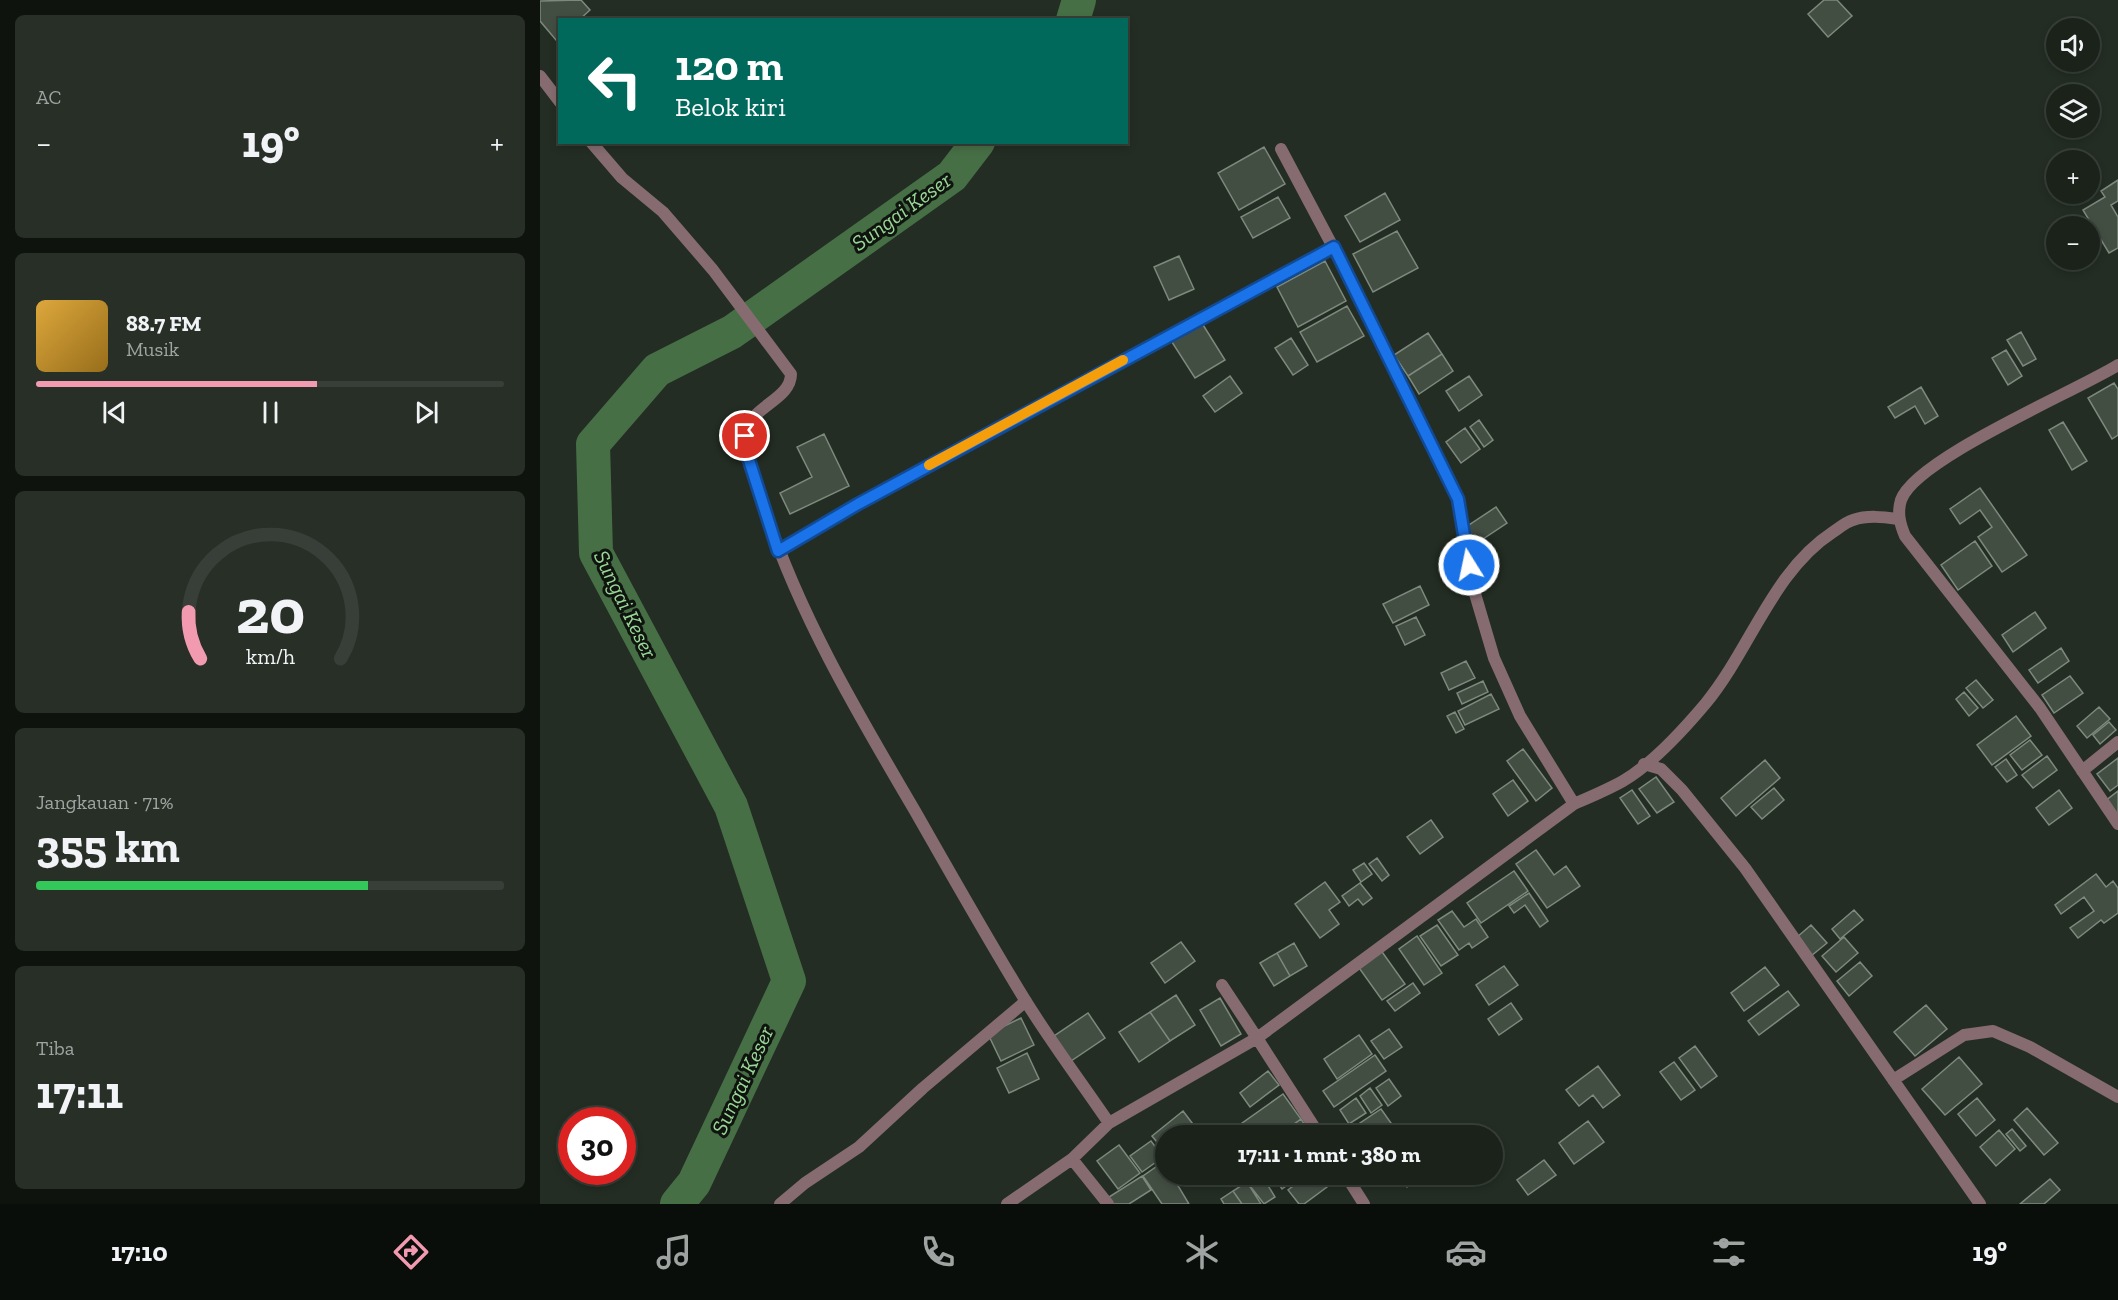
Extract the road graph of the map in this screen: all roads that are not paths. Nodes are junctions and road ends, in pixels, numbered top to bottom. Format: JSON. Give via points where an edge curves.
{"nodes":[{"id":1,"x":540,"y":76,"type":"edge"},
{"id":2,"x":558,"y":99,"type":"edge"},
{"id":3,"x":593,"y":144,"type":"edge"},
{"id":4,"x":1281,"y":149,"type":"dead end"},
{"id":5,"x":1334,"y":247,"type":"junction"},
{"id":6,"x":2118,"y":365,"type":"edge"},
{"id":7,"x":1898,"y":519,"type":"junction"},
{"id":8,"x":778,"y":551,"type":"junction"},
{"id":9,"x":2118,"y":742,"type":"edge"},
{"id":10,"x":1644,"y":764,"type":"junction"},
{"id":11,"x":2082,"y":771,"type":"junction"},
{"id":12,"x":1574,"y":804,"type":"junction"},
{"id":13,"x":2118,"y":824,"type":"edge"},
{"id":14,"x":1222,"y":984,"type":"dead end"},
{"id":15,"x":1026,"y":1001,"type":"junction"},
{"id":16,"x":1257,"y":1038,"type":"junction"},
{"id":17,"x":1893,"y":1080,"type":"junction"},
{"id":18,"x":2118,"y":1097,"type":"edge"},
{"id":19,"x":1109,"y":1123,"type":"junction"},
{"id":20,"x":1313,"y":1125,"type":"edge"},
{"id":21,"x":1072,"y":1159,"type":"junction"},
{"id":22,"x":1350,"y":1185,"type":"edge"},
{"id":23,"x":1359,"y":1202,"type":"edge"},
{"id":24,"x":780,"y":1204,"type":"edge"},
{"id":25,"x":1007,"y":1204,"type":"edge"},
{"id":26,"x":1107,"y":1204,"type":"edge"},
{"id":27,"x":1980,"y":1204,"type":"edge"}],
"edges":[{"from":1,"to":2,"type":"street"},
{"from":3,"to":8,"type":"street","via":[[622,178],[663,212],[792,374],[783,392],[763,406],[750,423],[745,436]]},
{"from":4,"to":5,"type":"street"},
{"from":5,"to":8,"type":"street"},
{"from":5,"to":12,"type":"street","via":[[1458,499],[1473,587],[1494,658],[1520,716]]},
{"from":6,"to":7,"type":"street","via":[[1940,459],[1913,482],[1901,500]]},
{"from":7,"to":10,"type":"street","via":[[1874,516],[1851,520],[1800,558],[1707,702]]},
{"from":7,"to":11,"type":"street","via":[[1905,536],[2040,708]]},
{"from":8,"to":15,"type":"street","via":[[808,618],[883,757]]},
{"from":9,"to":11,"type":"street"},
{"from":10,"to":12,"type":"street","via":[[1624,780]]},
{"from":10,"to":17,"type":"street","via":[[1661,770],[1682,790],[1745,868]]},
{"from":11,"to":13,"type":"street"},
{"from":12,"to":16,"type":"street"},
{"from":14,"to":16,"type":"street"},
{"from":15,"to":19,"type":"street"},
{"from":15,"to":24,"type":"street","via":[[859,1147],[805,1182]]},
{"from":16,"to":19,"type":"street"},
{"from":16,"to":20,"type":"street"},
{"from":17,"to":18,"type":"street","via":[[1964,1035],[1993,1031],[2030,1047]]},
{"from":17,"to":27,"type":"street"},
{"from":19,"to":21,"type":"street"},
{"from":21,"to":25,"type":"street"},
{"from":21,"to":26,"type":"street"},
{"from":22,"to":23,"type":"street"}]}
